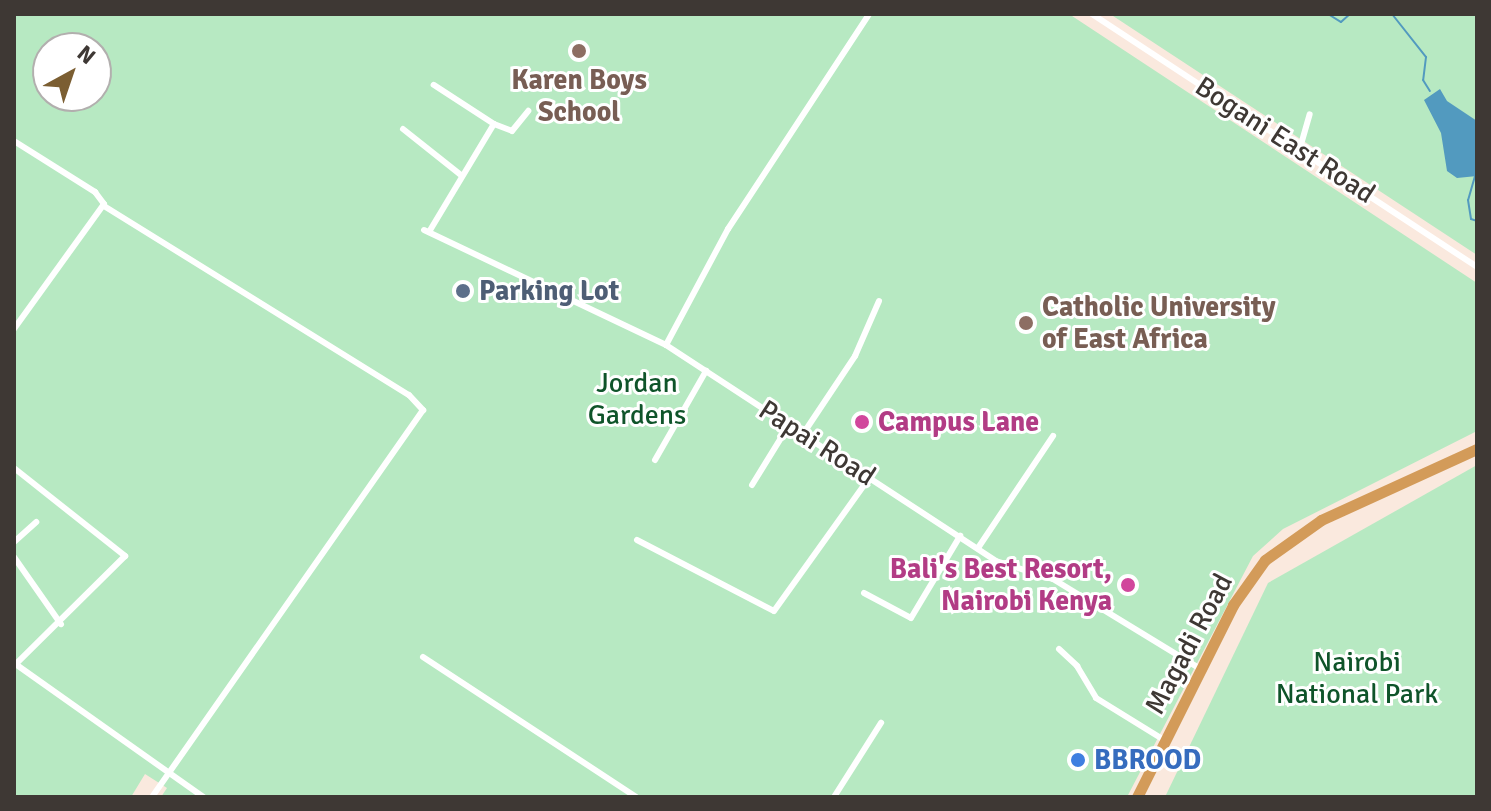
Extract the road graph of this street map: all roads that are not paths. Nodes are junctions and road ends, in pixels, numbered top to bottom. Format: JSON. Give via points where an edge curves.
{"nodes":[{"id":1,"x":869,"y":14,"type":"edge"},
{"id":2,"x":1092,"y":14,"type":"edge"},
{"id":3,"x":434,"y":85,"type":"dead end"},
{"id":4,"x":528,"y":111,"type":"dead end"},
{"id":5,"x":1310,"y":114,"type":"dead end"},
{"id":6,"x":494,"y":124,"type":"junction"},
{"id":7,"x":403,"y":129,"type":"dead end"},
{"id":8,"x":14,"y":141,"type":"edge"},
{"id":9,"x":1300,"y":148,"type":"junction"},
{"id":10,"x":462,"y":176,"type":"junction"},
{"id":11,"x":104,"y":206,"type":"junction"},
{"id":12,"x":1477,"y":267,"type":"edge"},
{"id":13,"x":879,"y":301,"type":"dead end"},
{"id":14,"x":14,"y":329,"type":"edge"},
{"id":15,"x":666,"y":345,"type":"junction"},
{"id":16,"x":706,"y":371,"type":"junction"},
{"id":17,"x":789,"y":425,"type":"junction"},
{"id":18,"x":803,"y":434,"type":"junction"},
{"id":19,"x":1053,"y":436,"type":"dead end"},
{"id":20,"x":1477,"y":449,"type":"edge"},
{"id":21,"x":655,"y":460,"type":"dead end"},
{"id":22,"x":14,"y":468,"type":"edge"},
{"id":23,"x":870,"y":477,"type":"junction"},
{"id":24,"x":752,"y":485,"type":"dead end"},
{"id":25,"x":36,"y":522,"type":"dead end"},
{"id":26,"x":960,"y":536,"type":"junction"},
{"id":27,"x":637,"y":540,"type":"dead end"},
{"id":28,"x":14,"y":542,"type":"edge"},
{"id":29,"x":978,"y":548,"type":"junction"},
{"id":30,"x":14,"y":557,"type":"edge"},
{"id":31,"x":864,"y":593,"type":"dead end"},
{"id":32,"x":61,"y":624,"type":"junction"},
{"id":33,"x":1059,"y":649,"type":"dead end"},
{"id":34,"x":423,"y":657,"type":"dead end"},
{"id":35,"x":15,"y":663,"type":"edge"},
{"id":36,"x":1202,"y":670,"type":"junction"},
{"id":37,"x":881,"y":723,"type":"dead end"},
{"id":38,"x":1164,"y":740,"type":"junction"},
{"id":39,"x":168,"y":774,"type":"junction"},
{"id":40,"x":152,"y":797,"type":"edge"},
{"id":41,"x":203,"y":797,"type":"edge"},
{"id":42,"x":636,"y":797,"type":"edge"},
{"id":43,"x":834,"y":797,"type":"edge"},
{"id":44,"x":1137,"y":797,"type":"edge"}],
"edges":[{"from":1,"to":15,"type":"street","via":[[728,229]]},
{"from":2,"to":9,"type":"street","name":"Bogani East Road"},
{"from":3,"to":6,"type":"street"},
{"from":4,"to":6,"type":"street","via":[[513,131]]},
{"from":5,"to":9,"type":"street"},
{"from":6,"to":10,"type":"street"},
{"from":7,"to":10,"type":"street"},
{"from":8,"to":11,"type":"street","via":[[98,195]]},
{"from":9,"to":12,"type":"street","name":"Bogani East Road"},
{"from":10,"to":15,"type":"street","name":"Papai Road","via":[[426,231]]},
{"from":11,"to":14,"type":"street"},
{"from":11,"to":39,"type":"street","via":[[409,395],[423,410]]},
{"from":13,"to":18,"type":"street","via":[[855,356]]},
{"from":15,"to":16,"type":"street","name":"Papai Road"},
{"from":16,"to":17,"type":"street","name":"Papai Road"},
{"from":16,"to":21,"type":"street"},
{"from":17,"to":18,"type":"street","name":"Papai Road"},
{"from":17,"to":24,"type":"street"},
{"from":18,"to":23,"type":"street","name":"Papai Road"},
{"from":19,"to":29,"type":"street"},
{"from":20,"to":36,"type":"highway","name":"Magadi Road","via":[[1288,541],[1241,592]]},
{"from":22,"to":32,"type":"street","via":[[123,550],[123,563]]},
{"from":23,"to":26,"type":"street","name":"Papai Road"},
{"from":23,"to":27,"type":"street","via":[[778,610]]},
{"from":25,"to":28,"type":"street"},
{"from":26,"to":29,"type":"street","name":"Papai Road"},
{"from":26,"to":31,"type":"street","via":[[911,618]]},
{"from":29,"to":36,"type":"street","name":"Papai Road","via":[[1004,564],[1053,579]]},
{"from":30,"to":32,"type":"street"},
{"from":32,"to":35,"type":"street"},
{"from":33,"to":38,"type":"street","via":[[1077,666],[1096,698]]},
{"from":34,"to":42,"type":"street"},
{"from":35,"to":39,"type":"street"},
{"from":36,"to":38,"type":"highway","name":"Magadi Road"},
{"from":37,"to":43,"type":"street"},
{"from":38,"to":44,"type":"highway","name":"Magadi Road"},
{"from":39,"to":40,"type":"street"},
{"from":39,"to":41,"type":"street"}]}
